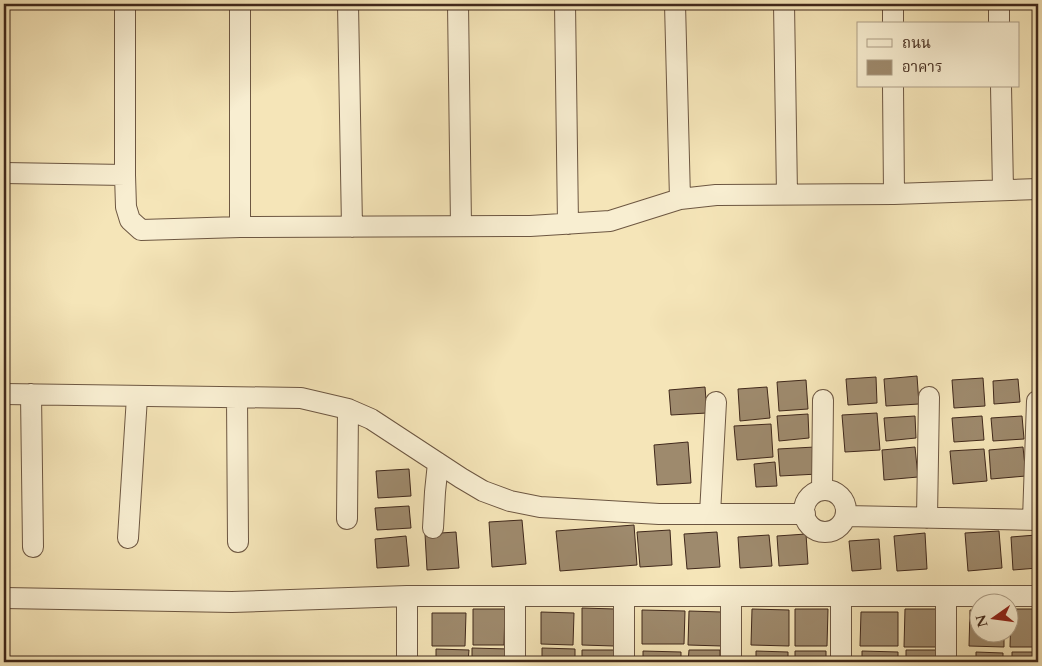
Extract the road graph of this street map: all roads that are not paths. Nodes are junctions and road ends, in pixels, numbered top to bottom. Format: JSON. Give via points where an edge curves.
{"nodes":[{"id":1,"x":125,"y":4,"type":"edge"},
{"id":2,"x":240,"y":4,"type":"edge"},
{"id":3,"x":348,"y":4,"type":"edge"},
{"id":4,"x":458,"y":4,"type":"edge"},
{"id":5,"x":565,"y":4,"type":"edge"},
{"id":6,"x":675,"y":4,"type":"edge"},
{"id":7,"x":784,"y":4,"type":"edge"},
{"id":8,"x":892,"y":4,"type":"edge"},
{"id":9,"x":999,"y":4,"type":"edge"},
{"id":10,"x":893,"y":22,"type":"edge"},
{"id":11,"x":999,"y":22,"type":"edge"},
{"id":12,"x":893,"y":88,"type":"edge"},
{"id":13,"x":1001,"y":88,"type":"edge"},
{"id":14,"x":4,"y":173,"type":"edge"},
{"id":15,"x":125,"y":175,"type":"junction"},
{"id":16,"x":1038,"y":189,"type":"edge"},
{"id":17,"x":1003,"y":190,"type":"junction"},
{"id":18,"x":787,"y":194,"type":"junction"},
{"id":19,"x":894,"y":194,"type":"junction"},
{"id":20,"x":680,"y":199,"type":"junction"},
{"id":21,"x":568,"y":224,"type":"junction"},
{"id":22,"x":461,"y":226,"type":"junction"},
{"id":23,"x":240,"y":227,"type":"junction"},
{"id":24,"x":352,"y":227,"type":"junction"},
{"id":25,"x":4,"y":394,"type":"edge"},
{"id":26,"x":31,"y":394,"type":"junction"},
{"id":27,"x":136,"y":397,"type":"junction"},
{"id":28,"x":930,"y":397,"type":"dead end"},
{"id":29,"x":237,"y":398,"type":"junction"},
{"id":30,"x":823,"y":400,"type":"dead end"},
{"id":31,"x":716,"y":402,"type":"dead end"},
{"id":32,"x":1037,"y":402,"type":"dead end"},
{"id":33,"x":348,"y":409,"type":"junction"},
{"id":34,"x":438,"y":463,"type":"junction"},
{"id":35,"x":822,"y":490,"type":"junction"},
{"id":36,"x":710,"y":514,"type":"junction"},
{"id":37,"x":804,"y":514,"type":"junction"},
{"id":38,"x":846,"y":516,"type":"junction"},
{"id":39,"x":927,"y":518,"type":"junction"},
{"id":40,"x":347,"y":519,"type":"dead end"},
{"id":41,"x":1035,"y":520,"type":"edge"},
{"id":42,"x":433,"y":528,"type":"dead end"},
{"id":43,"x":128,"y":538,"type":"dead end"},
{"id":44,"x":238,"y":542,"type":"dead end"},
{"id":45,"x":33,"y":547,"type":"dead end"},
{"id":46,"x":407,"y":596,"type":"junction"},
{"id":47,"x":514,"y":596,"type":"junction"},
{"id":48,"x":841,"y":596,"type":"junction"},
{"id":49,"x":946,"y":596,"type":"junction"},
{"id":50,"x":1038,"y":596,"type":"edge"},
{"id":51,"x":624,"y":597,"type":"junction"},
{"id":52,"x":731,"y":597,"type":"junction"},
{"id":53,"x":4,"y":598,"type":"edge"},
{"id":54,"x":407,"y":662,"type":"edge"},
{"id":55,"x":515,"y":662,"type":"edge"},
{"id":56,"x":624,"y":662,"type":"edge"},
{"id":57,"x":731,"y":662,"type":"edge"},
{"id":58,"x":841,"y":662,"type":"edge"},
{"id":59,"x":946,"y":662,"type":"edge"}],
"edges":[{"from":1,"to":15,"type":"street"},
{"from":2,"to":23,"type":"street"},
{"from":3,"to":24,"type":"street"},
{"from":4,"to":22,"type":"street"},
{"from":5,"to":21,"type":"street"},
{"from":6,"to":20,"type":"street"},
{"from":7,"to":18,"type":"street"},
{"from":8,"to":10,"type":"street"},
{"from":9,"to":11,"type":"street"},
{"from":12,"to":19,"type":"street"},
{"from":13,"to":17,"type":"street"},
{"from":14,"to":15,"type":"street"},
{"from":15,"to":23,"type":"street","via":[[130,220],[141,230]]},
{"from":16,"to":17,"type":"street"},
{"from":17,"to":19,"type":"street"},
{"from":18,"to":19,"type":"street"},
{"from":18,"to":20,"type":"street"},
{"from":20,"to":21,"type":"street","via":[[610,221]]},
{"from":21,"to":22,"type":"street"},
{"from":22,"to":24,"type":"street"},
{"from":23,"to":24,"type":"street"},
{"from":25,"to":26,"type":"street"},
{"from":26,"to":27,"type":"street"},
{"from":26,"to":45,"type":"street"},
{"from":27,"to":29,"type":"street"},
{"from":27,"to":43,"type":"street"},
{"from":28,"to":39,"type":"street"},
{"from":29,"to":33,"type":"street","via":[[300,398]]},
{"from":29,"to":44,"type":"street"},
{"from":30,"to":35,"type":"street"},
{"from":31,"to":36,"type":"street"},
{"from":32,"to":41,"type":"street"},
{"from":33,"to":34,"type":"street","via":[[371,419]]},
{"from":33,"to":40,"type":"street"},
{"from":34,"to":36,"type":"street","via":[[483,491],[540,507]]},
{"from":34,"to":42,"type":"street"},
{"from":35,"to":37,"type":"street","via":[[806,501]]},
{"from":35,"to":38,"type":"street","via":[[840,495]]},
{"from":36,"to":37,"type":"street"},
{"from":37,"to":38,"type":"street","via":[[811,526],[823,532],[836,530]]},
{"from":38,"to":39,"type":"street"},
{"from":39,"to":41,"type":"street"},
{"from":46,"to":47,"type":"street"},
{"from":46,"to":53,"type":"street","via":[[232,602]]},
{"from":46,"to":54,"type":"street"},
{"from":47,"to":51,"type":"street"},
{"from":47,"to":55,"type":"street"},
{"from":48,"to":49,"type":"street"},
{"from":48,"to":52,"type":"street"},
{"from":48,"to":58,"type":"street"},
{"from":49,"to":50,"type":"street"},
{"from":49,"to":59,"type":"street"},
{"from":51,"to":52,"type":"street"},
{"from":51,"to":56,"type":"street"},
{"from":52,"to":57,"type":"street"}]}
